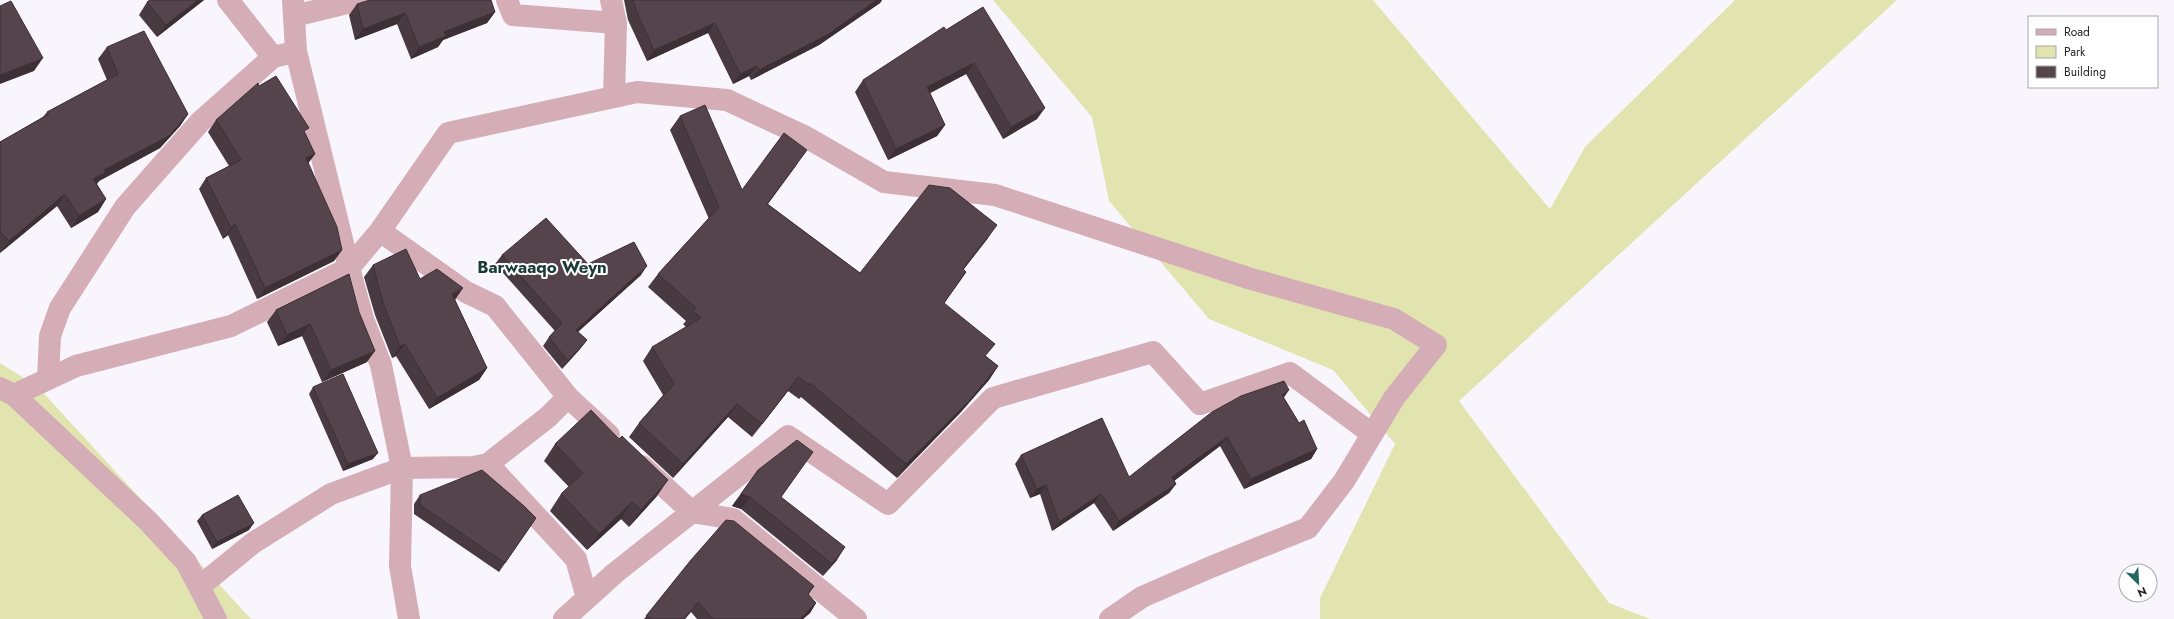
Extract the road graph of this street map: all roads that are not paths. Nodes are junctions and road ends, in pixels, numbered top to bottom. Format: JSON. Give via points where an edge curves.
{"nodes":[{"id":1,"x":228,"y":0,"type":"edge"},
{"id":2,"x":359,"y":0,"type":"edge"},
{"id":3,"x":507,"y":0,"type":"edge"},
{"id":4,"x":611,"y":0,"type":"edge"},
{"id":5,"x":294,"y":8,"type":"edge"},
{"id":6,"x":616,"y":23,"type":"junction"},
{"id":7,"x":296,"y":51,"type":"junction"},
{"id":8,"x":273,"y":57,"type":"junction"},
{"id":9,"x":614,"y":97,"type":"junction"},
{"id":10,"x":380,"y":231,"type":"junction"},
{"id":11,"x":349,"y":268,"type":"junction"},
{"id":12,"x":48,"y":379,"type":"junction"},
{"id":13,"x":7,"y":391,"type":"edge"},
{"id":14,"x":568,"y":397,"type":"junction"},
{"id":15,"x":1372,"y":434,"type":"junction"},
{"id":16,"x":488,"y":464,"type":"junction"},
{"id":17,"x":402,"y":468,"type":"junction"},
{"id":18,"x":692,"y":512,"type":"junction"},
{"id":19,"x":199,"y":587,"type":"junction"},
{"id":20,"x":587,"y":598,"type":"junction"},
{"id":21,"x":216,"y":619,"type":"edge"},
{"id":22,"x":409,"y":619,"type":"edge"},
{"id":23,"x":564,"y":619,"type":"edge"},
{"id":24,"x":855,"y":619,"type":"edge"},
{"id":25,"x":1110,"y":619,"type":"edge"}],
"edges":[{"from":1,"to":8,"type":"street"},
{"from":2,"to":5,"type":"street"},
{"from":3,"to":6,"type":"street","via":[[513,15]]},
{"from":4,"to":6,"type":"street"},
{"from":5,"to":7,"type":"street"},
{"from":6,"to":9,"type":"street"},
{"from":7,"to":8,"type":"street"},
{"from":7,"to":11,"type":"street"},
{"from":8,"to":12,"type":"street","via":[[200,122],[125,207],[60,308],[50,336]]},
{"from":9,"to":10,"type":"street","via":[[448,133]]},
{"from":9,"to":15,"type":"street","via":[[637,92],[728,100],[806,137],[884,182],[995,195],[1248,278],[1394,319],[1436,345],[1394,398]]},
{"from":10,"to":11,"type":"street"},
{"from":10,"to":14,"type":"street","via":[[466,292],[495,306]]},
{"from":11,"to":12,"type":"street","via":[[231,326],[76,366]]},
{"from":11,"to":17,"type":"street","via":[[363,319],[381,365]]},
{"from":12,"to":13,"type":"street"},
{"from":13,"to":19,"type":"street","via":[[149,522],[186,562]]},
{"from":14,"to":16,"type":"street","via":[[548,417]]},
{"from":14,"to":18,"type":"street"},
{"from":15,"to":18,"type":"street","via":[[1290,373],[1200,404],[1153,352],[993,398],[888,504],[788,436]]},
{"from":15,"to":25,"type":"street","via":[[1344,481],[1308,528],[1142,597]]},
{"from":16,"to":17,"type":"street"},
{"from":16,"to":20,"type":"street","via":[[576,559]]},
{"from":17,"to":19,"type":"street","via":[[331,494],[253,543]]},
{"from":17,"to":22,"type":"street","via":[[400,566]]},
{"from":18,"to":20,"type":"street"},
{"from":18,"to":24,"type":"street","via":[[733,520]]},
{"from":19,"to":21,"type":"street"},
{"from":20,"to":23,"type":"street"}]}
